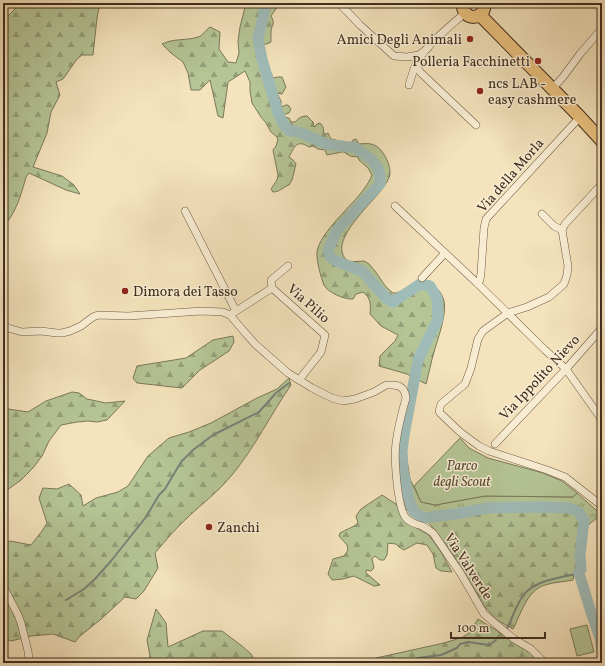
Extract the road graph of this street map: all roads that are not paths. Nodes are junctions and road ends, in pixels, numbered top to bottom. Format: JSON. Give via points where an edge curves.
{"nodes":[{"id":1,"x":339,"y":3,"type":"edge"},
{"id":2,"x":484,"y":3,"type":"edge"},
{"id":3,"x":465,"y":9,"type":"edge"},
{"id":4,"x":480,"y":15,"type":"junction"},
{"id":5,"x":599,"y":32,"type":"dead end"},
{"id":6,"x":428,"y":48,"type":"junction"},
{"id":7,"x":416,"y":65,"type":"junction"},
{"id":8,"x":409,"y":85,"type":"dead end"},
{"id":9,"x":552,"y":89,"type":"junction"},
{"id":10,"x":580,"y":117,"type":"junction"},
{"id":11,"x":476,"y":125,"type":"dead end"},
{"id":12,"x":602,"y":141,"type":"edge"},
{"id":13,"x":602,"y":184,"type":"edge"},
{"id":14,"x":395,"y":206,"type":"dead end"},
{"id":15,"x":185,"y":211,"type":"dead end"},
{"id":16,"x":542,"y":214,"type":"dead end"},
{"id":17,"x":562,"y":230,"type":"junction"},
{"id":18,"x":445,"y":253,"type":"junction"},
{"id":19,"x":288,"y":266,"type":"dead end"},
{"id":20,"x":422,"y":278,"type":"dead end"},
{"id":21,"x":477,"y":283,"type":"junction"},
{"id":22,"x":272,"y":288,"type":"junction"},
{"id":23,"x":233,"y":313,"type":"junction"},
{"id":24,"x":508,"y":313,"type":"junction"},
{"id":25,"x":3,"y":324,"type":"edge"},
{"id":26,"x":602,"y":328,"type":"edge"},
{"id":27,"x":566,"y":369,"type":"junction"},
{"id":28,"x":299,"y":380,"type":"junction"},
{"id":29,"x":602,"y":420,"type":"edge"},
{"id":30,"x":495,"y":444,"type":"dead end"},
{"id":31,"x":602,"y":505,"type":"edge"},
{"id":32,"x":3,"y":586,"type":"edge"},
{"id":33,"x":28,"y":663,"type":"edge"},
{"id":34,"x":545,"y":663,"type":"edge"}],
"edges":[{"from":1,"to":6,"type":"street","via":[[394,56],[419,55]]},
{"from":2,"to":4,"type":"main road"},
{"from":3,"to":4,"type":"main road","via":[[471,17]]},
{"from":3,"to":6,"type":"street"},
{"from":4,"to":9,"type":"main road"},
{"from":5,"to":9,"type":"street"},
{"from":6,"to":7,"type":"street"},
{"from":7,"to":8,"type":"street"},
{"from":7,"to":11,"type":"street"},
{"from":9,"to":10,"type":"main road"},
{"from":10,"to":12,"type":"main road"},
{"from":10,"to":21,"type":"street","name":"Via della Morla","via":[[486,219],[481,273]]},
{"from":13,"to":17,"type":"street"},
{"from":14,"to":18,"type":"street"},
{"from":15,"to":23,"type":"street"},
{"from":16,"to":17,"type":"street"},
{"from":17,"to":24,"type":"street","via":[[568,266],[564,284],[549,297]]},
{"from":18,"to":20,"type":"street"},
{"from":18,"to":21,"type":"street"},
{"from":19,"to":22,"type":"street","name":"Via Pilio","via":[[272,280]]},
{"from":21,"to":24,"type":"street"},
{"from":22,"to":23,"type":"street","name":"Via Pilio"},
{"from":22,"to":28,"type":"street","name":"Via Pilio","via":[[325,335],[321,352]]},
{"from":23,"to":25,"type":"street","via":[[202,311],[154,315],[98,315],[81,326],[62,333],[22,332]]},
{"from":23,"to":28,"type":"street","name":"Via Valverde","via":[[241,328],[255,344]]},
{"from":24,"to":27,"type":"street"},
{"from":24,"to":31,"type":"street","via":[[483,331],[478,339],[465,384],[441,404],[440,414],[479,446],[565,477]]},
{"from":26,"to":27,"type":"street","name":"Via Ippolito Nievo"},
{"from":27,"to":29,"type":"street"},
{"from":27,"to":30,"type":"street","name":"Via Ippolito Nievo"},
{"from":28,"to":34,"type":"street","name":"Via Valverde","via":[[332,398],[343,401],[374,392],[386,385],[393,384],[403,389],[406,398],[397,435],[396,453],[399,500],[405,517],[432,533],[461,574],[484,614],[514,639],[531,649]]},
{"from":32,"to":33,"type":"street","via":[[22,623]]}]}
